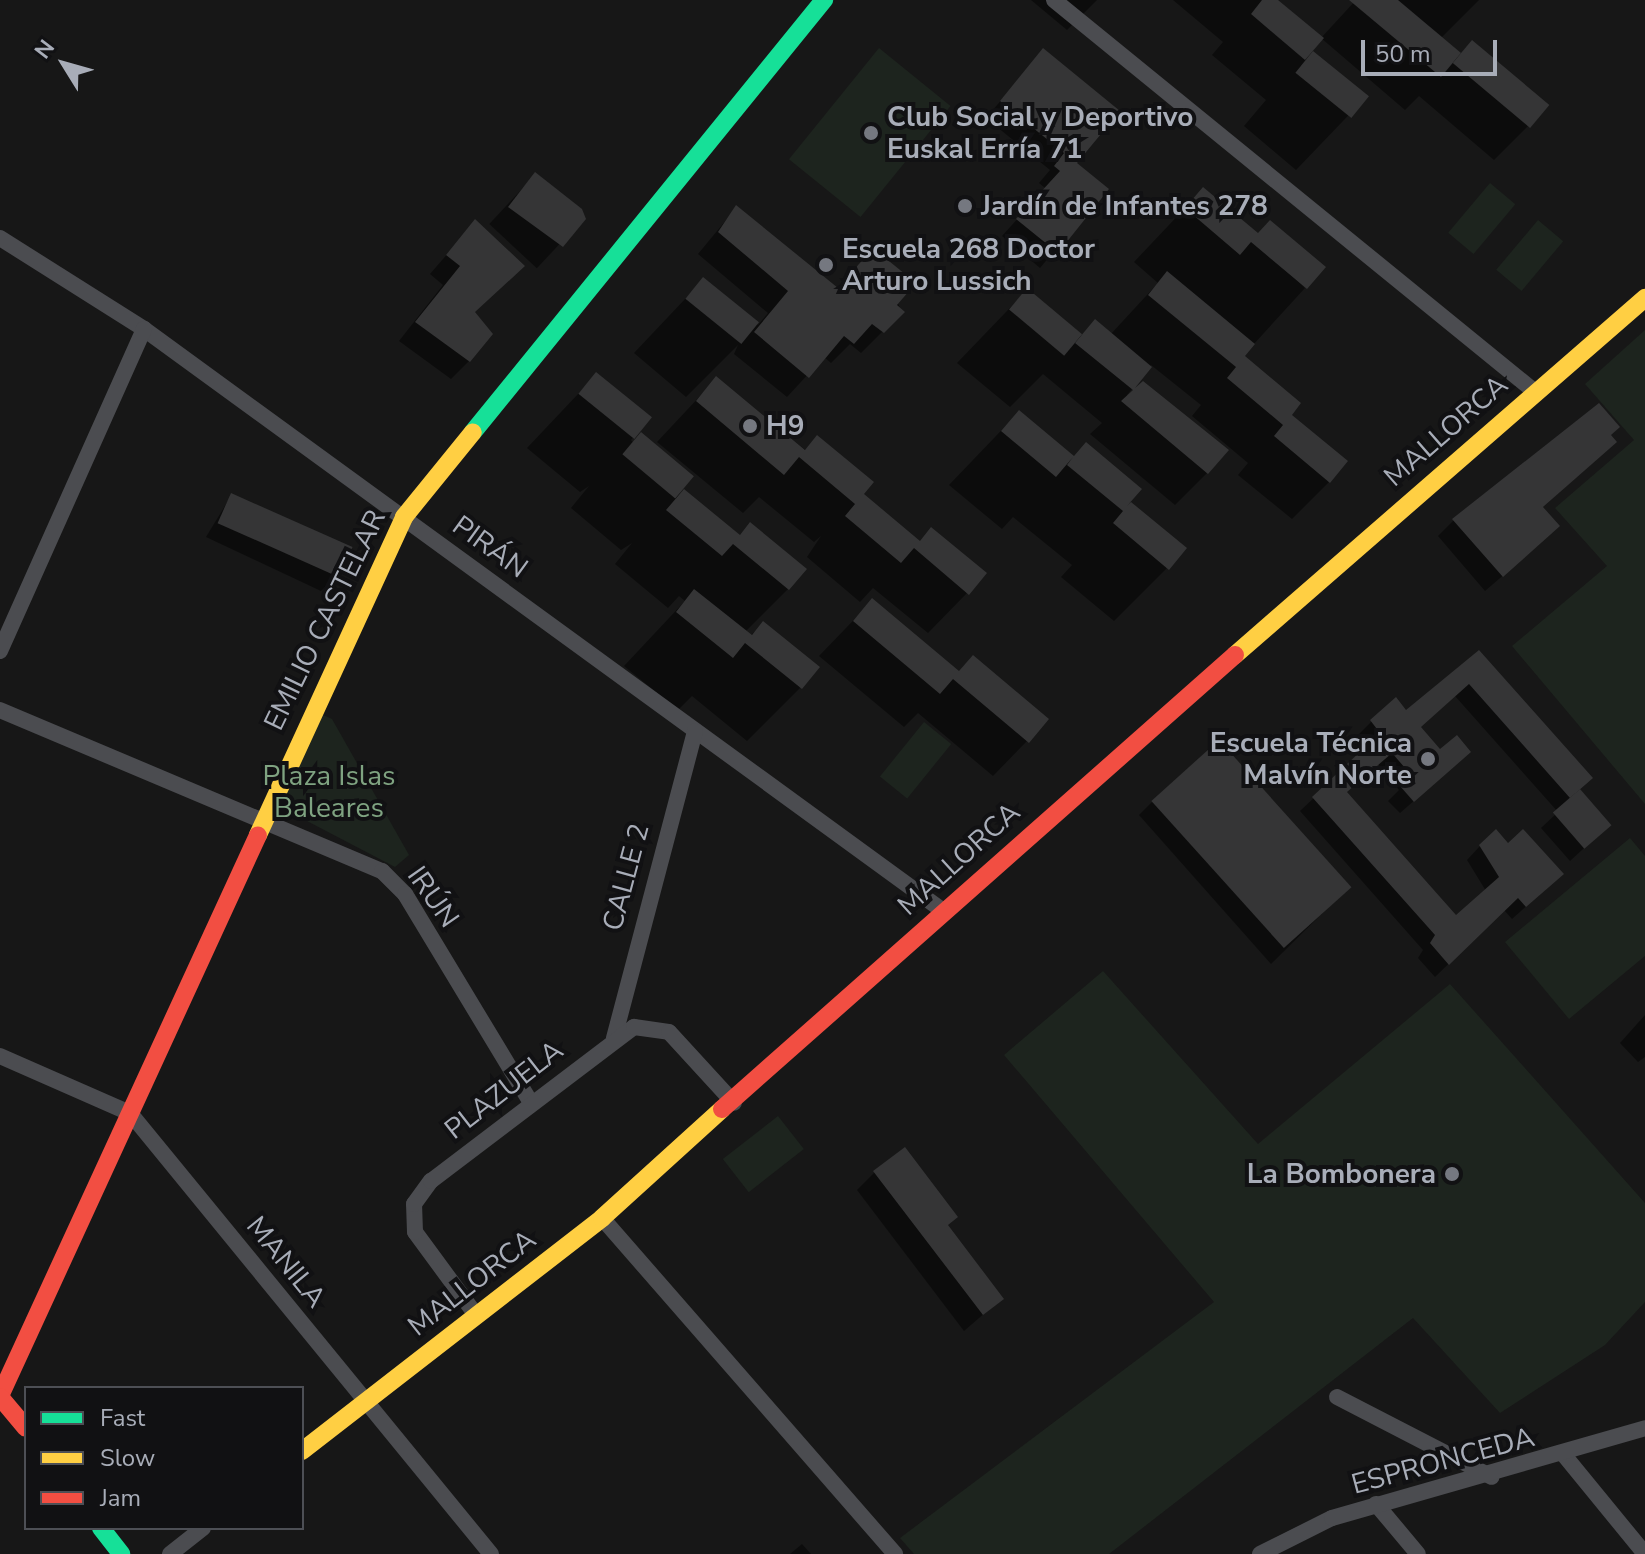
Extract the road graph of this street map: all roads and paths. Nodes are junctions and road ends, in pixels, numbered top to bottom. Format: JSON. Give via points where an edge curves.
{"nodes":[{"id":1,"x":824,"y":0,"type":"edge"},
{"id":2,"x":1054,"y":0,"type":"edge"},
{"id":3,"x":0,"y":238,"type":"edge"},
{"id":4,"x":1645,"y":298,"type":"edge"},
{"id":5,"x":144,"y":329,"type":"junction"},
{"id":6,"x":1534,"y":391,"type":"junction"},
{"id":7,"x":404,"y":517,"type":"junction"},
{"id":8,"x":0,"y":651,"type":"edge"},
{"id":9,"x":0,"y":710,"type":"edge"},
{"id":10,"x":695,"y":732,"type":"junction"},
{"id":11,"x":261,"y":818,"type":"junction"},
{"id":12,"x":942,"y":910,"type":"junction"},
{"id":13,"x":614,"y":1038,"type":"junction"},
{"id":14,"x":0,"y":1056,"type":"edge"},
{"id":15,"x":531,"y":1103,"type":"junction"},
{"id":16,"x":734,"y":1103,"type":"junction"},
{"id":17,"x":130,"y":1113,"type":"junction"},
{"id":18,"x":602,"y":1218,"type":"junction"},
{"id":19,"x":476,"y":1315,"type":"junction"},
{"id":20,"x":0,"y":1396,"type":"edge"},
{"id":21,"x":1337,"y":1397,"type":"dead end"},
{"id":22,"x":366,"y":1401,"type":"junction"},
{"id":23,"x":24,"y":1426,"type":"edge"},
{"id":24,"x":1645,"y":1428,"type":"edge"},
{"id":25,"x":304,"y":1449,"type":"edge"},
{"id":26,"x":1564,"y":1455,"type":"junction"},
{"id":27,"x":1492,"y":1477,"type":"junction"},
{"id":28,"x":1376,"y":1504,"type":"junction"},
{"id":29,"x":103,"y":1530,"type":"edge"},
{"id":30,"x":200,"y":1530,"type":"edge"},
{"id":31,"x":1642,"y":1553,"type":"edge"},
{"id":32,"x":121,"y":1554,"type":"edge"},
{"id":33,"x":170,"y":1554,"type":"edge"},
{"id":34,"x":491,"y":1554,"type":"edge"},
{"id":35,"x":895,"y":1554,"type":"edge"},
{"id":36,"x":1260,"y":1554,"type":"edge"},
{"id":37,"x":1418,"y":1554,"type":"edge"}],
"edges":[{"from":1,"to":7,"type":"street","name":"EMILIO CASTELAR"},
{"from":2,"to":6,"type":"street"},
{"from":3,"to":5,"type":"street","name":"PIRÁN"},
{"from":4,"to":6,"type":"street","name":"MALLORCA"},
{"from":5,"to":7,"type":"street","name":"PIRÁN"},
{"from":5,"to":8,"type":"street"},
{"from":6,"to":12,"type":"street","name":"MALLORCA"},
{"from":7,"to":10,"type":"street","name":"PIRÁN"},
{"from":7,"to":11,"type":"street","name":"EMILIO CASTELAR"},
{"from":9,"to":11,"type":"street","name":"IRÚN"},
{"from":10,"to":12,"type":"street","name":"PIRÁN"},
{"from":10,"to":13,"type":"street","name":"CALLE 2"},
{"from":11,"to":15,"type":"street","name":"IRÚN","via":[[392,879]]},
{"from":11,"to":17,"type":"street","name":"EMILIO CASTELAR"},
{"from":12,"to":16,"type":"street","name":"MALLORCA"},
{"from":13,"to":15,"type":"street","name":"PLAZUELA"},
{"from":13,"to":16,"type":"street","name":"PLAZUELA","via":[[647,1025],[669,1032]]},
{"from":14,"to":17,"type":"street","name":"MANILA"},
{"from":15,"to":19,"type":"street","name":"PLAZUELA","via":[[431,1181],[414,1204],[422,1246]]},
{"from":16,"to":18,"type":"street","name":"MALLORCA"},
{"from":17,"to":20,"type":"street","name":"EMILIO CASTELAR"},
{"from":17,"to":22,"type":"street","name":"MANILA"},
{"from":18,"to":19,"type":"street","name":"MALLORCA"},
{"from":18,"to":35,"type":"street"},
{"from":19,"to":22,"type":"street","name":"MALLORCA"},
{"from":20,"to":23,"type":"street"},
{"from":21,"to":27,"type":"street"},
{"from":22,"to":25,"type":"street","name":"MALLORCA"},
{"from":22,"to":34,"type":"street","name":"MANILA"},
{"from":24,"to":26,"type":"street","name":"ESPRONCEDA"},
{"from":26,"to":27,"type":"street","name":"ESPRONCEDA"},
{"from":26,"to":31,"type":"street"},
{"from":27,"to":28,"type":"street","name":"ESPRONCEDA"},
{"from":28,"to":36,"type":"street","name":"ESPRONCEDA","via":[[1300,1529]]},
{"from":28,"to":37,"type":"street"},
{"from":29,"to":32,"type":"street"},
{"from":30,"to":33,"type":"street"}]}
